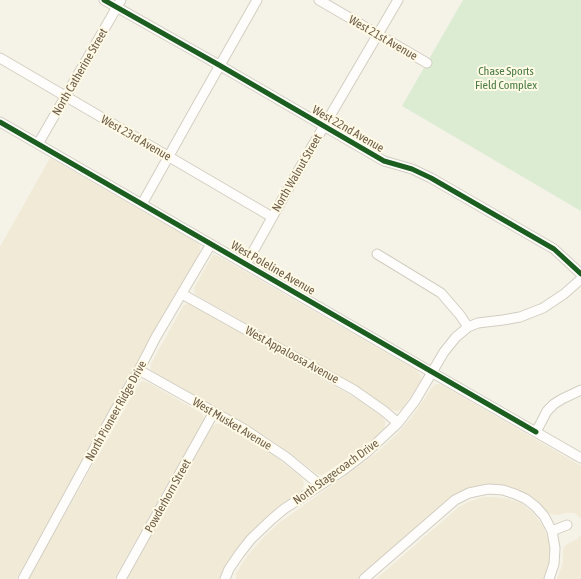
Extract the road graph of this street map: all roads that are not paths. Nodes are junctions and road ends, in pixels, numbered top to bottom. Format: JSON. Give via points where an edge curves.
{"nodes":[{"id":1,"x":104,"y":0,"type":"edge"},
{"id":2,"x":257,"y":0,"type":"edge"},
{"id":3,"x":319,"y":0,"type":"edge"},
{"id":4,"x":398,"y":0,"type":"edge"},
{"id":5,"x":119,"y":4,"type":"edge"},
{"id":6,"x":378,"y":34,"type":"junction"},
{"id":7,"x":0,"y":58,"type":"edge"},
{"id":8,"x":427,"y":63,"type":"dead end"},
{"id":9,"x":219,"y":65,"type":"junction"},
{"id":10,"x":65,"y":97,"type":"junction"},
{"id":11,"x":0,"y":122,"type":"edge"},
{"id":12,"x":324,"y":127,"type":"junction"},
{"id":13,"x":38,"y":144,"type":"junction"},
{"id":14,"x":168,"y":157,"type":"junction"},
{"id":15,"x":142,"y":204,"type":"junction"},
{"id":16,"x":272,"y":217,"type":"junction"},
{"id":17,"x":211,"y":244,"type":"junction"},
{"id":18,"x":377,"y":254,"type":"dead end"},
{"id":19,"x":246,"y":264,"type":"junction"},
{"id":20,"x":581,"y":274,"type":"edge"},
{"id":21,"x":581,"y":279,"type":"edge"},
{"id":22,"x":182,"y":294,"type":"junction"},
{"id":23,"x":468,"y":327,"type":"junction"},
{"id":24,"x":139,"y":370,"type":"junction"},
{"id":25,"x":433,"y":373,"type":"junction"},
{"id":26,"x":581,"y":390,"type":"edge"},
{"id":27,"x":214,"y":412,"type":"junction"},
{"id":28,"x":398,"y":423,"type":"junction"},
{"id":29,"x":536,"y":432,"type":"junction"},
{"id":30,"x":581,"y":458,"type":"edge"},
{"id":31,"x":320,"y":485,"type":"junction"},
{"id":32,"x":567,"y":525,"type":"dead end"},
{"id":33,"x":552,"y":531,"type":"junction"},
{"id":34,"x":23,"y":579,"type":"edge"},
{"id":35,"x":121,"y":579,"type":"edge"},
{"id":36,"x":225,"y":579,"type":"edge"},
{"id":37,"x":364,"y":579,"type":"edge"},
{"id":38,"x":549,"y":579,"type":"edge"}],
"edges":[{"from":1,"to":5,"type":"street","name":"West 22nd Avenue"},
{"from":2,"to":9,"type":"street"},
{"from":3,"to":6,"type":"street","name":"West 21st Avenue"},
{"from":4,"to":6,"type":"street","name":"North Walnut Street"},
{"from":5,"to":9,"type":"street","name":"West 22nd Avenue"},
{"from":5,"to":10,"type":"street","name":"North Catherine Street"},
{"from":6,"to":8,"type":"street","name":"West 21st Avenue"},
{"from":6,"to":12,"type":"street","name":"North Walnut Street"},
{"from":7,"to":10,"type":"street","name":"West 23rd Avenue"},
{"from":9,"to":12,"type":"street","name":"West 22nd Avenue"},
{"from":9,"to":14,"type":"street"},
{"from":10,"to":13,"type":"street","name":"North Catherine Street"},
{"from":10,"to":14,"type":"street","name":"West 23rd Avenue"},
{"from":11,"to":13,"type":"street","name":"West Poleline Avenue"},
{"from":12,"to":16,"type":"street","name":"North Walnut Street"},
{"from":12,"to":20,"type":"street","name":"West 22nd Avenue","via":[[384,161],[412,169],[431,178],[554,249]]},
{"from":13,"to":15,"type":"street","name":"West Poleline Avenue"},
{"from":14,"to":15,"type":"street"},
{"from":14,"to":16,"type":"street","name":"West 23rd Avenue"},
{"from":15,"to":17,"type":"street","name":"West Poleline Avenue"},
{"from":16,"to":19,"type":"street","name":"North Walnut Street"},
{"from":17,"to":19,"type":"street","name":"West Poleline Avenue"},
{"from":17,"to":22,"type":"street","name":"North Pioneer Ridge Drive"},
{"from":18,"to":23,"type":"street","via":[[441,294]]},
{"from":19,"to":25,"type":"street","name":"West Poleline Avenue"},
{"from":21,"to":23,"type":"street","name":"North Stagecoach Drive","via":[[543,308],[520,317],[478,322]]},
{"from":22,"to":24,"type":"street","name":"North Pioneer Ridge Drive"},
{"from":22,"to":28,"type":"street","name":"West Appaloosa Avenue","via":[[354,390]]},
{"from":23,"to":25,"type":"street","name":"North Stagecoach Drive","via":[[447,348]]},
{"from":24,"to":27,"type":"street","name":"West Musket Avenue"},
{"from":24,"to":34,"type":"street","name":"North Pioneer Ridge Drive"},
{"from":25,"to":28,"type":"street","name":"North Stagecoach Drive"},
{"from":25,"to":29,"type":"street","name":"West Poleline Avenue"},
{"from":26,"to":29,"type":"street","via":[[554,404],[547,411]]},
{"from":27,"to":31,"type":"street","name":"West Musket Avenue","via":[[286,456]]},
{"from":27,"to":35,"type":"street","name":"Powderhorn Street"},
{"from":28,"to":31,"type":"street","name":"North Stagecoach Drive","via":[[367,452]]},
{"from":29,"to":30,"type":"street","name":"West Poleline Avenue"},
{"from":31,"to":36,"type":"street","name":"North Stagecoach Drive","via":[[284,509],[257,532],[232,564]]},
{"from":32,"to":33,"type":"street"},
{"from":33,"to":37,"type":"street","via":[[536,508],[515,494],[489,489],[469,493],[455,500]]},
{"from":33,"to":38,"type":"street","via":[[555,558]]}]}
